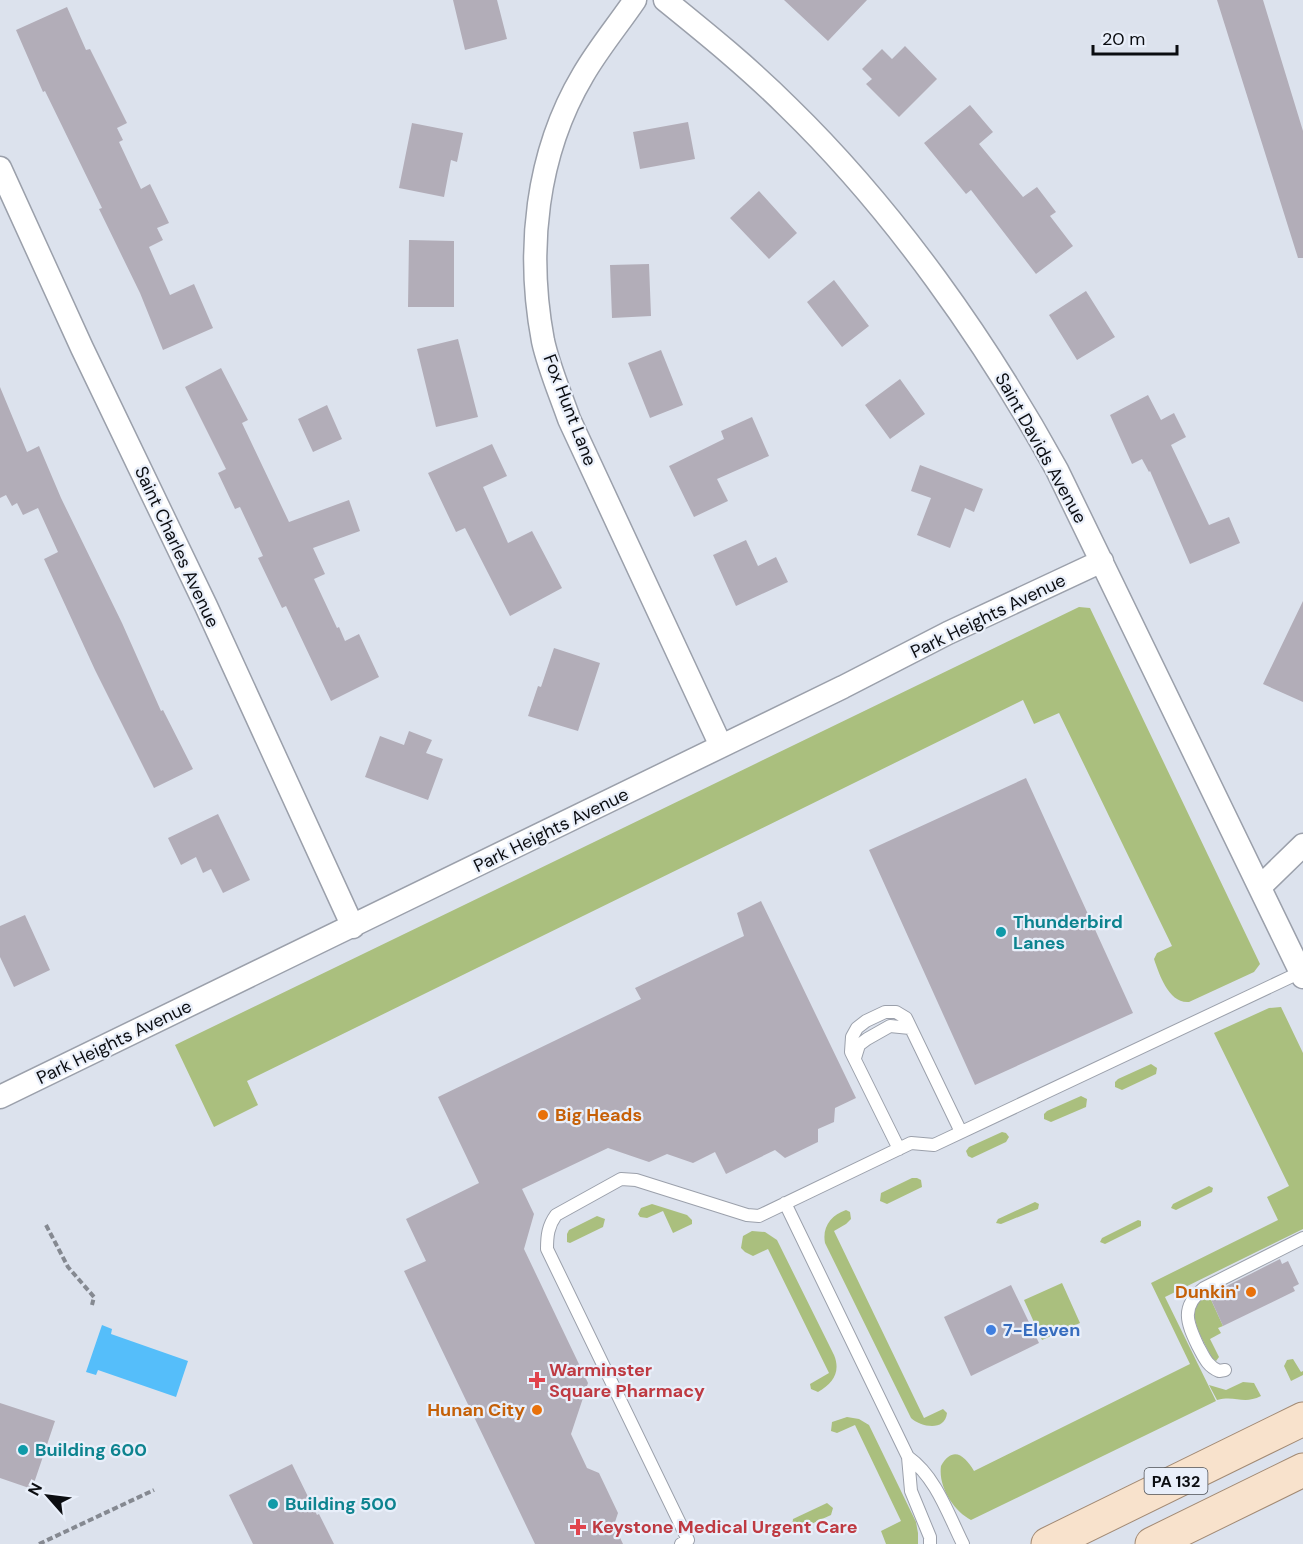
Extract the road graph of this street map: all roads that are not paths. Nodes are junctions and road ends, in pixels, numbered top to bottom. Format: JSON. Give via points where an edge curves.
{"nodes":[{"id":1,"x":635,"y":0,"type":"edge"},
{"id":2,"x":664,"y":0,"type":"edge"},
{"id":3,"x":0,"y":168,"type":"edge"},
{"id":4,"x":1102,"y":561,"type":"junction"},
{"id":5,"x":721,"y":746,"type":"junction"},
{"id":6,"x":1303,"y":845,"type":"edge"},
{"id":7,"x":1260,"y":887,"type":"junction"},
{"id":8,"x":353,"y":927,"type":"junction"},
{"id":9,"x":1302,"y":975,"type":"edge"},
{"id":10,"x":0,"y":1097,"type":"edge"},
{"id":11,"x":961,"y":1132,"type":"junction"},
{"id":12,"x":899,"y":1149,"type":"junction"},
{"id":13,"x":785,"y":1203,"type":"junction"},
{"id":14,"x":1303,"y":1238,"type":"edge"},
{"id":15,"x":1225,"y":1370,"type":"dead end"},
{"id":16,"x":1303,"y":1419,"type":"edge"},
{"id":17,"x":908,"y":1457,"type":"junction"},
{"id":18,"x":1303,"y":1470,"type":"edge"},
{"id":19,"x":681,"y":1544,"type":"edge"},
{"id":20,"x":930,"y":1544,"type":"edge"},
{"id":21,"x":963,"y":1544,"type":"edge"},
{"id":22,"x":1048,"y":1544,"type":"edge"},
{"id":23,"x":1152,"y":1544,"type":"edge"}],
"edges":[{"from":1,"to":5,"type":"street","name":"Fox Hunt Lane","via":[[583,74],[546,162],[538,208],[536,286],[543,340],[569,419]]},
{"from":2,"to":4,"type":"street","name":"Saint Davids Avenue","via":[[789,107],[886,216],[965,319],[1029,419]]},
{"from":3,"to":8,"type":"street","name":"Saint Charles Avenue"},
{"from":4,"to":5,"type":"street","name":"Park Heights Avenue"},
{"from":4,"to":7,"type":"street","name":"Saint Davids Avenue"},
{"from":5,"to":8,"type":"street","name":"Park Heights Avenue"},
{"from":6,"to":7,"type":"street"},
{"from":7,"to":9,"type":"street","name":"Saint Davids Avenue"},
{"from":8,"to":10,"type":"street","name":"Park Heights Avenue"},
{"from":9,"to":11,"type":"lane"},
{"from":11,"to":12,"type":"lane","via":[[934,1145],[911,1143]]},
{"from":11,"to":12,"type":"lane","via":[[910,1028],[890,1026],[859,1045],[855,1059]]},
{"from":12,"to":13,"type":"lane"},
{"from":13,"to":17,"type":"lane"},
{"from":13,"to":19,"type":"lane","via":[[759,1216],[747,1215],[636,1180],[621,1179],[556,1215],[551,1222],[547,1249],[688,1540]]},
{"from":14,"to":15,"type":"lane","via":[[1203,1288],[1191,1301],[1187,1319],[1190,1330],[1207,1363],[1219,1371]]},
{"from":16,"to":22,"type":"main road","number":"PA 132"},
{"from":17,"to":20,"type":"lane","via":[[911,1491]]},
{"from":17,"to":21,"type":"lane","via":[[931,1479]]},
{"from":18,"to":23,"type":"main road","number":"PA 132"}]}
